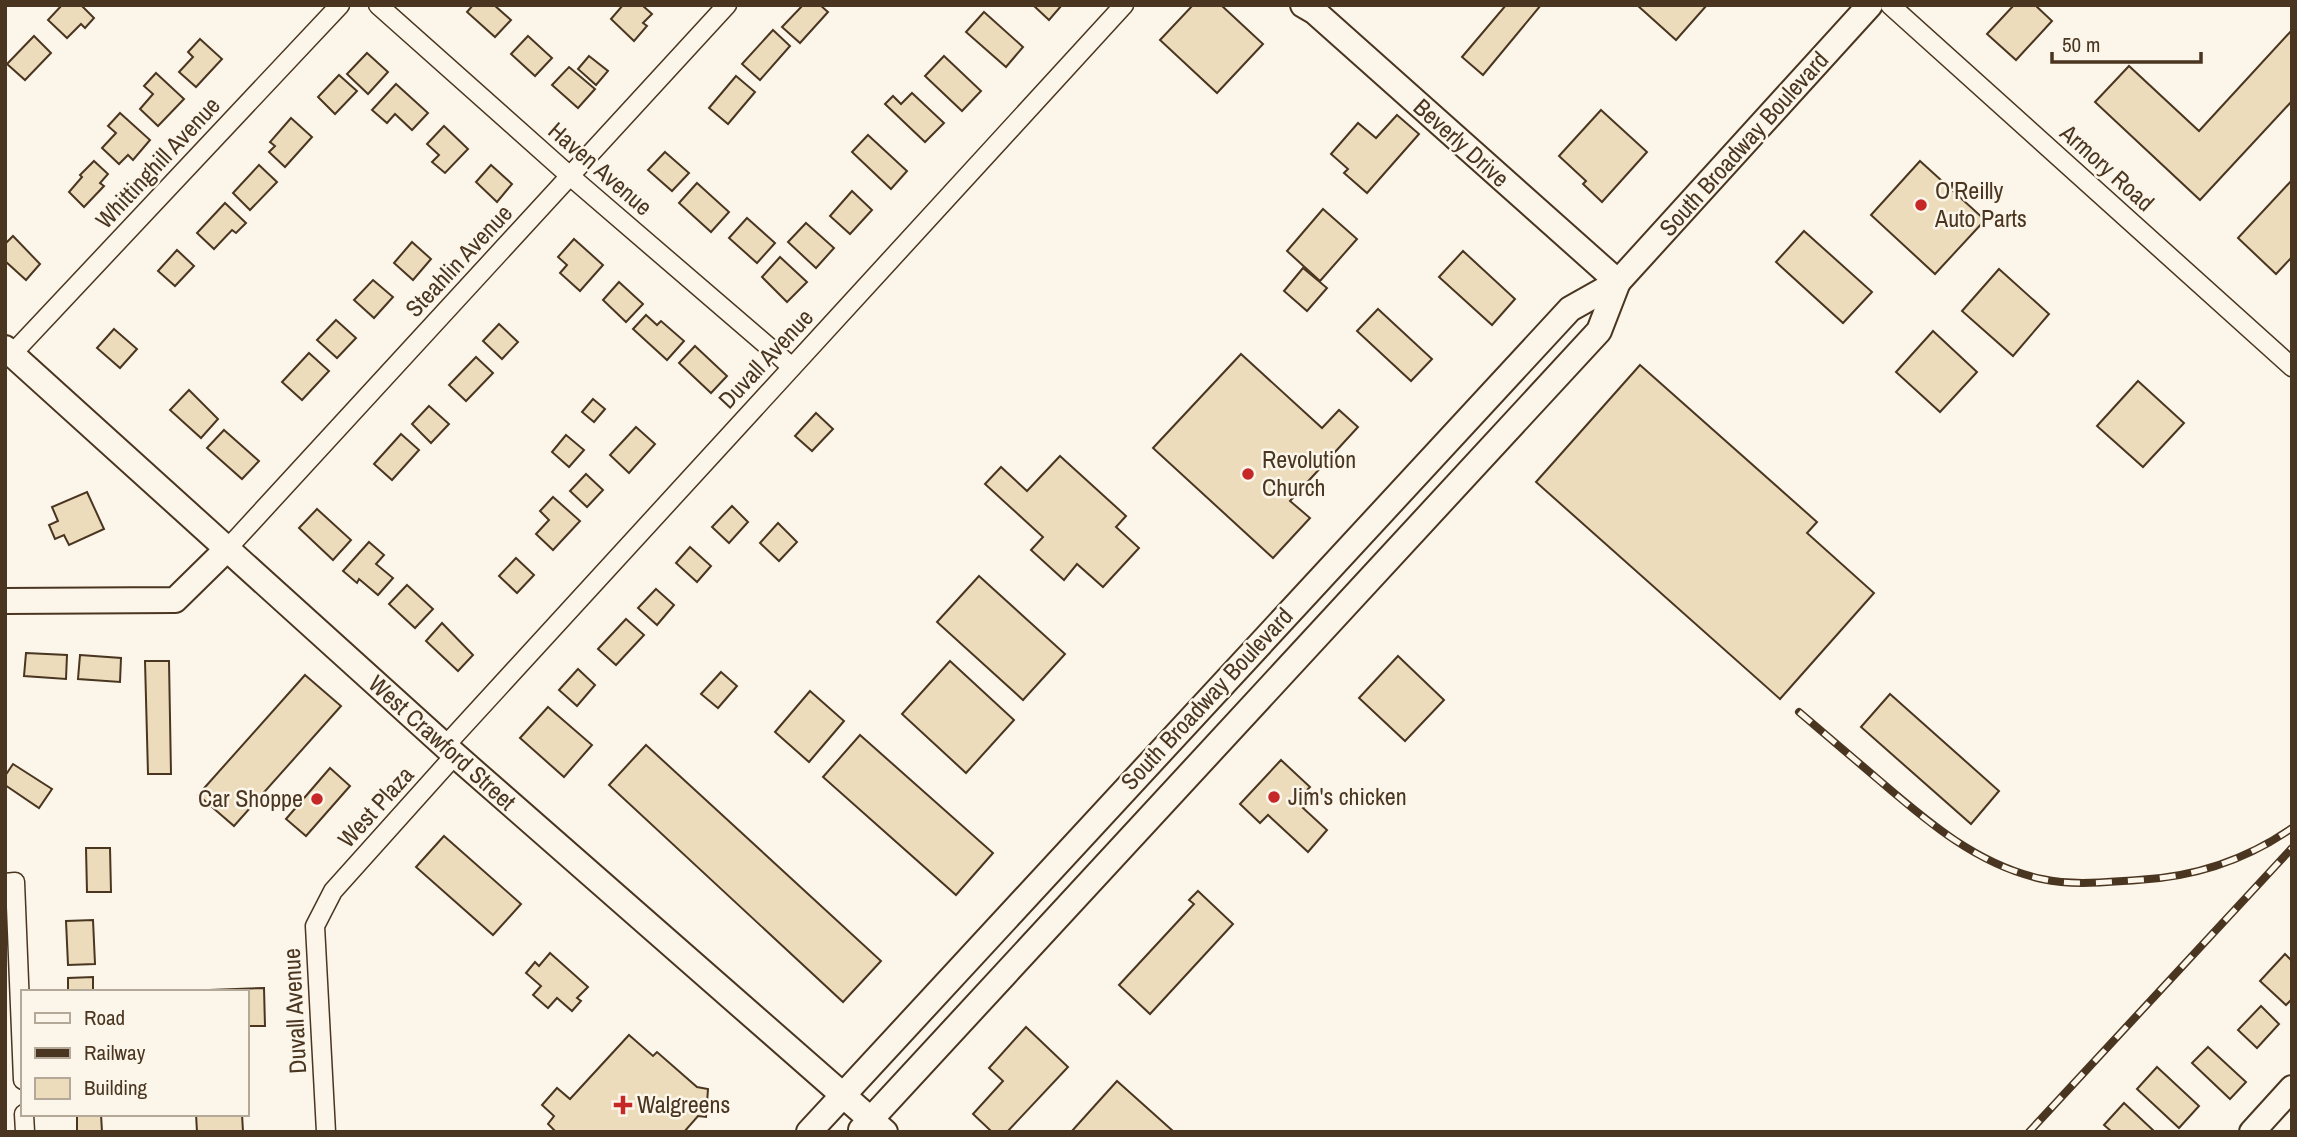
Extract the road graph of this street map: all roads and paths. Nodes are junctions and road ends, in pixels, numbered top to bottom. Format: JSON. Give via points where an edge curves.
{"nodes":[{"id":1,"x":340,"y":5,"type":"edge"},
{"id":2,"x":379,"y":5,"type":"edge"},
{"id":3,"x":727,"y":5,"type":"edge"},
{"id":4,"x":1125,"y":5,"type":"edge"},
{"id":5,"x":1303,"y":5,"type":"edge"},
{"id":6,"x":1870,"y":5,"type":"edge"},
{"id":7,"x":1890,"y":5,"type":"edge"},
{"id":8,"x":569,"y":176,"type":"junction"},
{"id":9,"x":1618,"y":282,"type":"junction"},
{"id":10,"x":9,"y":351,"type":"edge"},
{"id":11,"x":792,"y":367,"type":"junction"},
{"id":12,"x":2292,"y":367,"type":"edge"},
{"id":13,"x":227,"y":550,"type":"junction"},
{"id":14,"x":5,"y":601,"type":"edge"},
{"id":15,"x":450,"y":750,"type":"junction"},
{"id":16,"x":5,"y":883,"type":"edge"},
{"id":17,"x":333,"y":891,"type":"joint"},
{"id":18,"x":21,"y":1030,"type":"edge"},
{"id":19,"x":2292,"y":1088,"type":"edge"},
{"id":20,"x":842,"y":1094,"type":"junction"},
{"id":21,"x":872,"y":1128,"type":"edge"},
{"id":22,"x":326,"y":1132,"type":"edge"},
{"id":23,"x":808,"y":1132,"type":"edge"},
{"id":24,"x":2252,"y":1132,"type":"edge"}],
"edges":[{"from":1,"to":10,"type":"street","name":"Whittinghill Avenue"},
{"from":2,"to":8,"type":"street","name":"Haven Avenue"},
{"from":3,"to":8,"type":"street","name":"Steahlin Avenue"},
{"from":4,"to":11,"type":"street","name":"Duvall Avenue"},
{"from":5,"to":9,"type":"main road","name":"Beverly Drive"},
{"from":6,"to":9,"type":"main road","name":"South Broadway Boulevard"},
{"from":7,"to":12,"type":"street","name":"Armory Road"},
{"from":8,"to":11,"type":"street","name":"Haven Avenue"},
{"from":8,"to":13,"type":"street","name":"Steahlin Avenue"},
{"from":9,"to":20,"type":"main road","name":"South Broadway Boulevard","via":[[1570,309]]},
{"from":9,"to":21,"type":"main road","name":"South Broadway Boulevard","via":[[1599,331]]},
{"from":10,"to":13,"type":"main road","name":"West Crawford Street"},
{"from":11,"to":15,"type":"street","name":"Duvall Avenue"},
{"from":13,"to":14,"type":"main road","via":[[175,600]]},
{"from":13,"to":15,"type":"main road","name":"West Crawford Street"},
{"from":15,"to":17,"type":"street","name":"West Plaza"},
{"from":15,"to":20,"type":"main road","name":"West Crawford Street"},
{"from":16,"to":18,"type":"street","via":[[15,882]]},
{"from":17,"to":22,"type":"street","name":"Duvall Avenue","via":[[315,926]]},
{"from":19,"to":24,"type":"main road"},
{"from":20,"to":21,"type":"main road","name":"West Crawford Street"},
{"from":20,"to":23,"type":"main road","name":"South Broadway Boulevard"}]}
